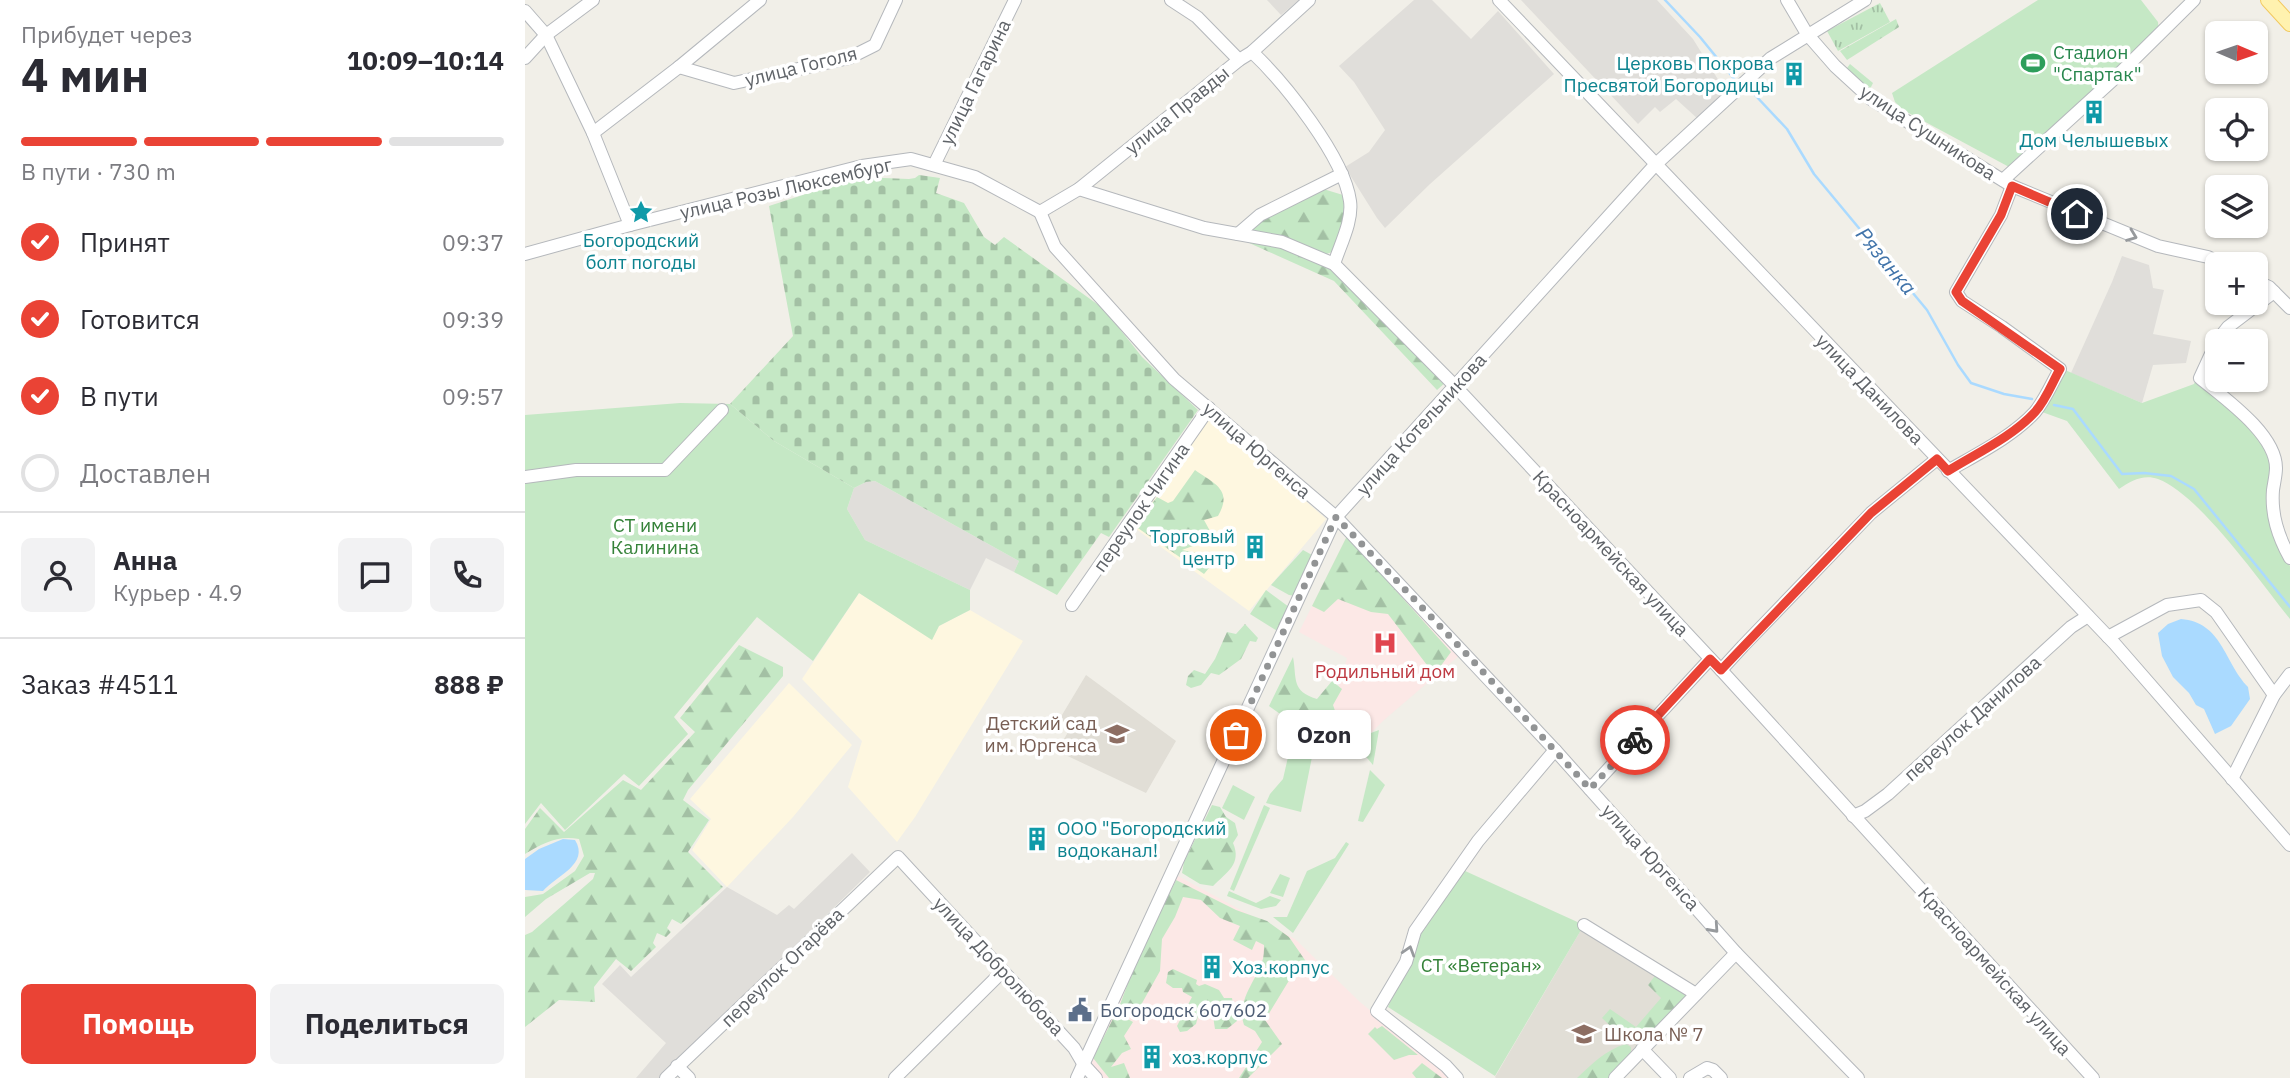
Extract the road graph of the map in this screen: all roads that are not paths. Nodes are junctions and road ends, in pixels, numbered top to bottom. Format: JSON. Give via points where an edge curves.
{"nodes":[{"id":1,"x":593,"y":0,"type":"edge"},
{"id":2,"x":760,"y":0,"type":"edge"},
{"id":3,"x":896,"y":0,"type":"edge"},
{"id":4,"x":1015,"y":0,"type":"edge"},
{"id":5,"x":1171,"y":0,"type":"edge"},
{"id":6,"x":1309,"y":0,"type":"edge"},
{"id":7,"x":1499,"y":0,"type":"edge"},
{"id":8,"x":1787,"y":0,"type":"edge"},
{"id":9,"x":1865,"y":0,"type":"edge"},
{"id":10,"x":2194,"y":0,"type":"edge"},
{"id":11,"x":2268,"y":0,"type":"edge"},
{"id":12,"x":525,"y":11,"type":"edge"},
{"id":13,"x":2287,"y":15,"type":"edge"},
{"id":14,"x":1807,"y":34,"type":"junction"},
{"id":15,"x":545,"y":35,"type":"junction"},
{"id":16,"x":1252,"y":52,"type":"junction"},
{"id":17,"x":525,"y":58,"type":"edge"},
{"id":18,"x":1239,"y":60,"type":"junction"},
{"id":19,"x":679,"y":67,"type":"junction"},
{"id":20,"x":593,"y":133,"type":"junction"},
{"id":21,"x":934,"y":165,"type":"junction"},
{"id":22,"x":1655,"y":165,"type":"junction"},
{"id":23,"x":1342,"y":174,"type":"junction"},
{"id":24,"x":2007,"y":183,"type":"junction"},
{"id":25,"x":1079,"y":189,"type":"junction"},
{"id":26,"x":1040,"y":212,"type":"junction"},
{"id":27,"x":630,"y":225,"type":"junction"},
{"id":28,"x":1238,"y":234,"type":"junction"},
{"id":29,"x":525,"y":254,"type":"edge"},
{"id":30,"x":2205,"y":256,"type":"edge"},
{"id":31,"x":1334,"y":264,"type":"junction"},
{"id":32,"x":2268,"y":288,"type":"edge"},
{"id":33,"x":2274,"y":292,"type":"junction"},
{"id":34,"x":2290,"y":309,"type":"edge"},
{"id":35,"x":2226,"y":329,"type":"edge"},
{"id":36,"x":2205,"y":367,"type":"edge"},
{"id":37,"x":2205,"y":382,"type":"edge"},
{"id":38,"x":1455,"y":386,"type":"junction"},
{"id":39,"x":2216,"y":392,"type":"edge"},
{"id":40,"x":1209,"y":408,"type":"junction"},
{"id":41,"x":722,"y":410,"type":"dead end"},
{"id":42,"x":1937,"y":459,"type":"junction"},
{"id":43,"x":1948,"y":471,"type":"junction"},
{"id":44,"x":525,"y":477,"type":"edge"},
{"id":45,"x":1336,"y":517,"type":"junction"},
{"id":46,"x":2290,"y":558,"type":"edge"},
{"id":47,"x":1072,"y":605,"type":"dead end"},
{"id":48,"x":2088,"y":616,"type":"junction"},
{"id":49,"x":2108,"y":637,"type":"junction"},
{"id":50,"x":1710,"y":659,"type":"junction"},
{"id":51,"x":1721,"y":670,"type":"junction"},
{"id":52,"x":2290,"y":674,"type":"edge"},
{"id":53,"x":2274,"y":695,"type":"junction"},
{"id":54,"x":1555,"y":750,"type":"junction"},
{"id":55,"x":2232,"y":779,"type":"junction"},
{"id":56,"x":1590,"y":789,"type":"junction"},
{"id":57,"x":1853,"y":816,"type":"junction"},
{"id":58,"x":2290,"y":845,"type":"edge"},
{"id":59,"x":898,"y":857,"type":"joint"},
{"id":60,"x":1584,"y":925,"type":"dead end"},
{"id":61,"x":1737,"y":953,"type":"junction"},
{"id":62,"x":1003,"y":971,"type":"junction"},
{"id":63,"x":1696,"y":994,"type":"junction"},
{"id":64,"x":1642,"y":1049,"type":"junction"},
{"id":65,"x":1084,"y":1065,"type":"junction"},
{"id":66,"x":677,"y":1066,"type":"junction"},
{"id":67,"x":666,"y":1078,"type":"edge"},
{"id":68,"x":689,"y":1078,"type":"edge"},
{"id":69,"x":895,"y":1078,"type":"edge"},
{"id":70,"x":1077,"y":1078,"type":"edge"},
{"id":71,"x":1096,"y":1078,"type":"edge"},
{"id":72,"x":1457,"y":1078,"type":"edge"},
{"id":73,"x":1615,"y":1078,"type":"edge"},
{"id":74,"x":1670,"y":1078,"type":"edge"},
{"id":75,"x":1690,"y":1078,"type":"edge"},
{"id":76,"x":1721,"y":1078,"type":"edge"},
{"id":77,"x":1858,"y":1078,"type":"edge"},
{"id":78,"x":2093,"y":1078,"type":"edge"}],
"edges":[{"from":1,"to":15,"type":"street"},
{"from":2,"to":19,"type":"street"},
{"from":3,"to":19,"type":"street","name":"улица Гоголя","via":[[875,45],[849,58],[734,83]]},
{"from":4,"to":21,"type":"street","name":"улица Гагарина"},
{"from":5,"to":18,"type":"street","via":[[1197,18]]},
{"from":6,"to":16,"type":"street","name":"улица Правды"},
{"from":7,"to":22,"type":"street","name":"улица Данилова"},
{"from":8,"to":14,"type":"street","name":"улица Сушникова"},
{"from":9,"to":14,"type":"street","name":"улица Котельникова"},
{"from":10,"to":24,"type":"street"},
{"from":11,"to":13,"type":"main road"},
{"from":12,"to":15,"type":"street"},
{"from":14,"to":22,"type":"street","name":"улица Котельникова","via":[[1771,58]]},
{"from":14,"to":24,"type":"street","name":"улица Сушникова","via":[[1871,99]]},
{"from":15,"to":17,"type":"street"},
{"from":15,"to":20,"type":"street"},
{"from":16,"to":18,"type":"street","name":"улица Правды"},
{"from":16,"to":23,"type":"street","via":[[1306,115]]},
{"from":18,"to":25,"type":"street","name":"улица Правды"},
{"from":19,"to":20,"type":"street"},
{"from":20,"to":27,"type":"street"},
{"from":21,"to":26,"type":"street","name":"улица Розы Люксембург","via":[[975,177]]},
{"from":21,"to":27,"type":"street","name":"улица Розы Люксембург","via":[[911,159],[862,166]]},
{"from":22,"to":38,"type":"street","name":"улица Котельникова"},
{"from":22,"to":42,"type":"street","name":"улица Данилова"},
{"from":23,"to":28,"type":"street","via":[[1260,215]]},
{"from":23,"to":31,"type":"street","via":[[1350,202],[1347,228]]},
{"from":24,"to":30,"type":"street","name":"улица Сушникова","one_way":true,"via":[[2158,246]]},
{"from":24,"to":43,"type":"street","via":[[2001,215],[1956,292],[1962,301],[2060,369],[2037,410],[2024,422]]},
{"from":25,"to":26,"type":"street","name":"улица Правды"},
{"from":25,"to":28,"type":"street","name":"Красноармейская улица","via":[[1203,228]]},
{"from":26,"to":40,"type":"street","name":"улица Юргенса","via":[[1055,247],[1174,379]]},
{"from":27,"to":29,"type":"street","name":"улица Розы Люксембург"},
{"from":28,"to":31,"type":"street","name":"Красноармейская улица","via":[[1282,242]]},
{"from":31,"to":38,"type":"street","name":"Красноармейская улица"},
{"from":32,"to":33,"type":"street"},
{"from":33,"to":34,"type":"street"},
{"from":33,"to":35,"type":"street"},
{"from":36,"to":37,"type":"street","via":[[2200,378]]},
{"from":38,"to":45,"type":"street","name":"улица Котельникова"},
{"from":38,"to":50,"type":"street","name":"Красноармейская улица"},
{"from":39,"to":46,"type":"street","via":[[2269,445],[2277,466],[2272,510]]},
{"from":40,"to":45,"type":"street","name":"улица Юргенса"},
{"from":40,"to":47,"type":"street","name":"переулок Чигина"},
{"from":41,"to":44,"type":"street","via":[[664,470],[576,470]]},
{"from":42,"to":43,"type":"street","name":"улица Данилова"},
{"from":42,"to":51,"type":"street","via":[[1871,513]]},
{"from":43,"to":48,"type":"street","name":"улица Данилова"},
{"from":45,"to":54,"type":"street","name":"улица Юргенса"},
{"from":45,"to":65,"type":"street","name":"улица Котельникова"},
{"from":48,"to":49,"type":"street","name":"улица Данилова"},
{"from":48,"to":57,"type":"street","name":"переулок Данилова","via":[[1888,794]]},
{"from":49,"to":53,"type":"street","via":[[2167,605],[2201,600],[2216,612]]},
{"from":49,"to":55,"type":"street","name":"улица Данилова"},
{"from":50,"to":51,"type":"street","name":"Красноармейская улица"},
{"from":50,"to":56,"type":"street"},
{"from":51,"to":57,"type":"street","name":"Красноармейская улица"},
{"from":52,"to":53,"type":"street"},
{"from":53,"to":55,"type":"street"},
{"from":54,"to":56,"type":"street","name":"улица Юргенса"},
{"from":72,"to":54,"type":"street","one_way":true,"via":[[1377,1011],[1406,962],[1415,931],[1478,841]]},
{"from":55,"to":58,"type":"street","name":"улица Данилова"},
{"from":56,"to":61,"type":"street","name":"улица Юргенса","one_way":true},
{"from":57,"to":78,"type":"street","name":"Красноармейская улица"},
{"from":59,"to":62,"type":"street","name":"улица Добролюбова"},
{"from":59,"to":66,"type":"street","name":"переулок Огарёва"},
{"from":60,"to":63,"type":"street"},
{"from":61,"to":63,"type":"street"},
{"from":61,"to":77,"type":"street","name":"улица Юргенса"},
{"from":62,"to":65,"type":"street","name":"улица Добролюбова","via":[[1075,1048]]},
{"from":62,"to":69,"type":"street"},
{"from":63,"to":64,"type":"street"},
{"from":64,"to":73,"type":"street"},
{"from":64,"to":74,"type":"street"},
{"from":65,"to":70,"type":"street","name":"улица Котельникова"},
{"from":65,"to":71,"type":"street","name":"улица Добролюбова"},
{"from":66,"to":67,"type":"street","name":"переулок Огарёва"},
{"from":66,"to":68,"type":"street"},
{"from":75,"to":76,"type":"street","via":[[1707,1068]]}]}
